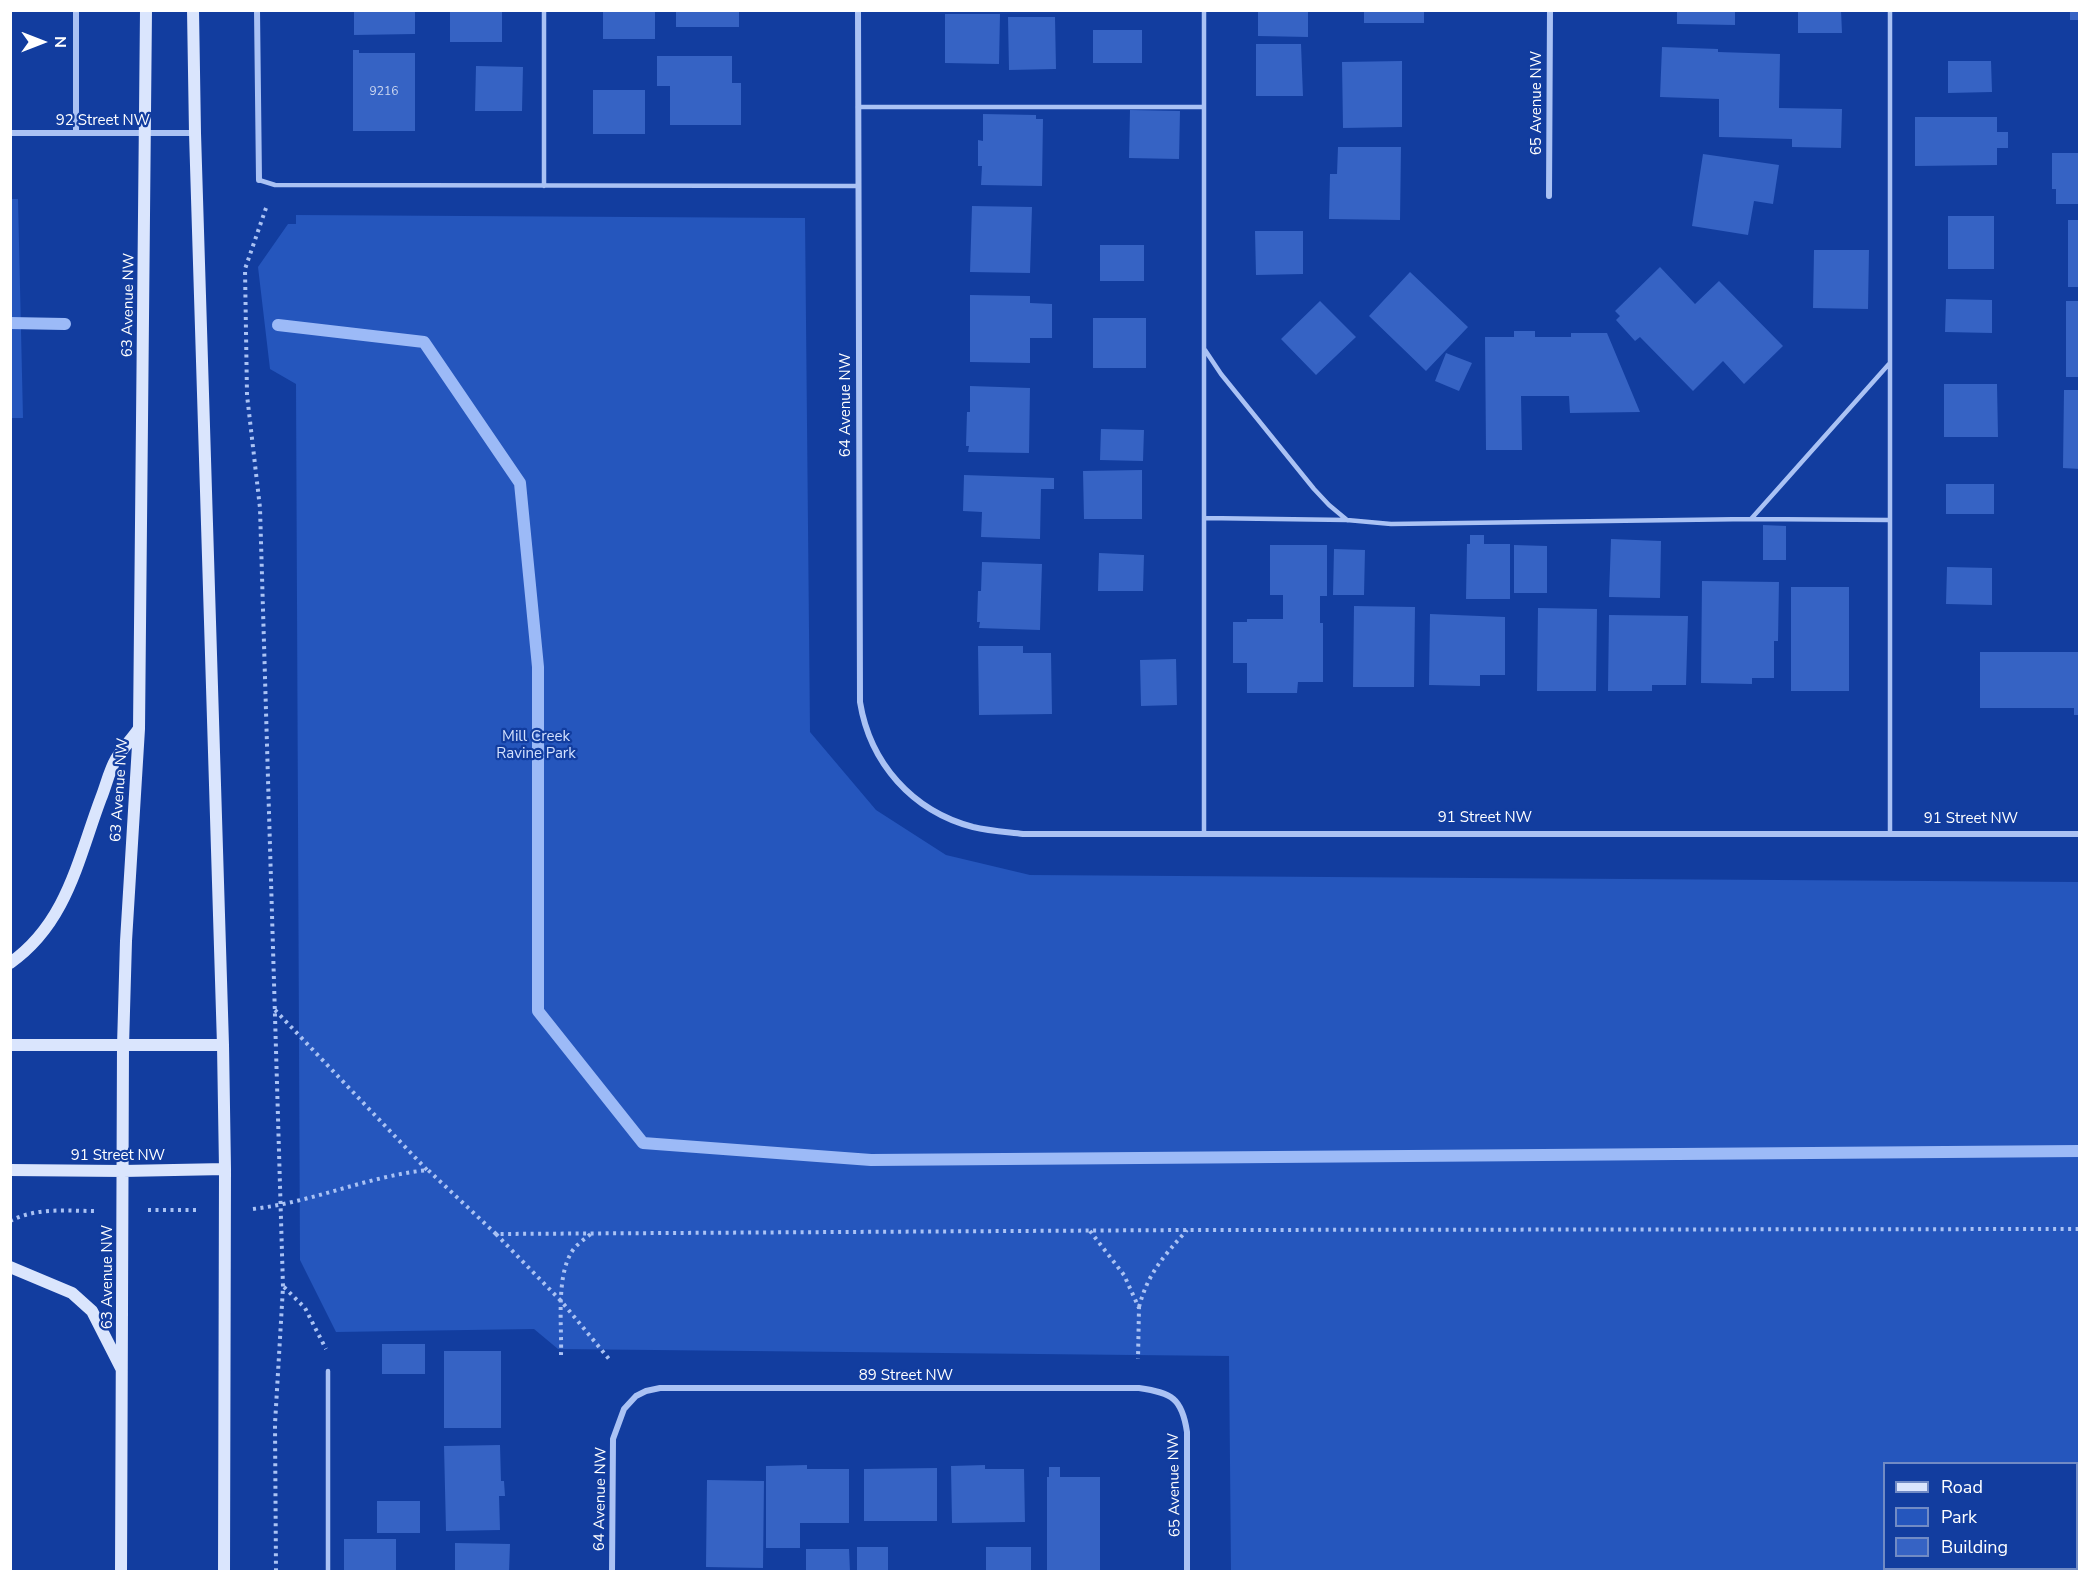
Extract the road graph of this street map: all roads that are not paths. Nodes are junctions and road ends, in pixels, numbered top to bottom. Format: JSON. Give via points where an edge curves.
{"nodes":[{"id":1,"x":76,"y":10,"type":"edge"},
{"id":2,"x":146,"y":10,"type":"edge"},
{"id":3,"x":193,"y":10,"type":"edge"},
{"id":4,"x":257,"y":10,"type":"edge"},
{"id":5,"x":544,"y":10,"type":"edge"},
{"id":6,"x":858,"y":10,"type":"edge"},
{"id":7,"x":1204,"y":10,"type":"edge"},
{"id":8,"x":1550,"y":10,"type":"edge"},
{"id":9,"x":1890,"y":10,"type":"edge"},
{"id":10,"x":858,"y":107,"type":"junction"},
{"id":11,"x":1204,"y":107,"type":"junction"},
{"id":12,"x":10,"y":133,"type":"edge"},
{"id":13,"x":76,"y":133,"type":"junction"},
{"id":14,"x":146,"y":133,"type":"junction"},
{"id":15,"x":195,"y":133,"type":"junction"},
{"id":16,"x":258,"y":180,"type":"joint"},
{"id":17,"x":544,"y":186,"type":"junction"},
{"id":18,"x":858,"y":186,"type":"junction"},
{"id":19,"x":1549,"y":196,"type":"dead end"},
{"id":20,"x":1205,"y":349,"type":"junction"},
{"id":21,"x":1889,"y":363,"type":"junction"},
{"id":22,"x":1204,"y":518,"type":"junction"},
{"id":23,"x":1751,"y":519,"type":"junction"},
{"id":24,"x":1347,"y":520,"type":"junction"},
{"id":25,"x":1888,"y":520,"type":"junction"},
{"id":26,"x":139,"y":729,"type":"junction"},
{"id":27,"x":902,"y":787,"type":"joint"},
{"id":28,"x":1204,"y":833,"type":"junction"},
{"id":29,"x":1890,"y":834,"type":"junction"},
{"id":30,"x":2079,"y":834,"type":"edge"},
{"id":31,"x":10,"y":963,"type":"edge"},
{"id":32,"x":223,"y":1045,"type":"junction"},
{"id":33,"x":10,"y":1046,"type":"edge"},
{"id":34,"x":123,"y":1046,"type":"junction"},
{"id":35,"x":225,"y":1169,"type":"junction"},
{"id":36,"x":10,"y":1170,"type":"edge"},
{"id":37,"x":123,"y":1171,"type":"junction"},
{"id":38,"x":10,"y":1267,"type":"edge"},
{"id":39,"x":123,"y":1371,"type":"junction"},
{"id":40,"x":328,"y":1371,"type":"road end"},
{"id":41,"x":636,"y":1396,"type":"joint"},
{"id":42,"x":1176,"y":1400,"type":"joint"},
{"id":43,"x":121,"y":1572,"type":"edge"},
{"id":44,"x":224,"y":1572,"type":"edge"},
{"id":45,"x":328,"y":1572,"type":"edge"},
{"id":46,"x":612,"y":1572,"type":"edge"},
{"id":47,"x":1187,"y":1572,"type":"edge"}],
"edges":[{"from":1,"to":13,"type":"street"},
{"from":2,"to":14,"type":"main road","name":"63 Avenue NW"},
{"from":3,"to":15,"type":"main road"},
{"from":4,"to":16,"type":"street"},
{"from":5,"to":17,"type":"lane"},
{"from":6,"to":10,"type":"street","name":"64 Avenue NW"},
{"from":7,"to":11,"type":"lane"},
{"from":8,"to":19,"type":"street","name":"65 Avenue NW"},
{"from":9,"to":21,"type":"lane"},
{"from":10,"to":11,"type":"lane"},
{"from":10,"to":18,"type":"street","name":"64 Avenue NW"},
{"from":11,"to":20,"type":"lane"},
{"from":12,"to":13,"type":"street","name":"92 Street NW"},
{"from":13,"to":14,"type":"street","name":"92 Street NW"},
{"from":14,"to":15,"type":"street","name":"92 Street NW"},
{"from":14,"to":26,"type":"main road","name":"63 Avenue NW"},
{"from":15,"to":32,"type":"main road"},
{"from":16,"to":17,"type":"lane","via":[[275,185]]},
{"from":17,"to":18,"type":"lane"},
{"from":18,"to":27,"type":"street","name":"64 Avenue NW","via":[[860,702],[871,745]]},
{"from":20,"to":22,"type":"lane"},
{"from":20,"to":24,"type":"lane","via":[[1314,489]]},
{"from":21,"to":23,"type":"lane"},
{"from":21,"to":25,"type":"lane"},
{"from":22,"to":24,"type":"lane"},
{"from":22,"to":28,"type":"lane"},
{"from":23,"to":24,"type":"lane","via":[[1391,524]]},
{"from":23,"to":25,"type":"lane"},
{"from":25,"to":29,"type":"lane"},
{"from":26,"to":31,"type":"main road","via":[[116,760],[58,913],[23,955]]},
{"from":26,"to":34,"type":"main road","name":"63 Avenue NW"},
{"from":27,"to":28,"type":"street","name":"91 Street NW","via":[[945,816],[997,832]]},
{"from":28,"to":29,"type":"street","name":"91 Street NW"},
{"from":29,"to":30,"type":"street","name":"91 Street NW"},
{"from":32,"to":34,"type":"main road"},
{"from":32,"to":35,"type":"main road"},
{"from":33,"to":34,"type":"main road"},
{"from":34,"to":37,"type":"main road","name":"63 Avenue NW"},
{"from":35,"to":37,"type":"main road","name":"91 Street NW"},
{"from":35,"to":44,"type":"main road"},
{"from":36,"to":37,"type":"main road","name":"91 Street NW"},
{"from":37,"to":39,"type":"main road","name":"63 Avenue NW"},
{"from":38,"to":39,"type":"main road","via":[[72,1293],[92,1311]]},
{"from":39,"to":43,"type":"main road","name":"63 Avenue NW"},
{"from":40,"to":45,"type":"lane"},
{"from":41,"to":42,"type":"street","name":"89 Street NW","via":[[660,1388],[1139,1388],[1160,1391]]},
{"from":41,"to":46,"type":"street","name":"64 Avenue NW","via":[[624,1409],[613,1439]]},
{"from":42,"to":47,"type":"street","name":"65 Avenue NW","via":[[1184,1413],[1187,1432]]}]}
